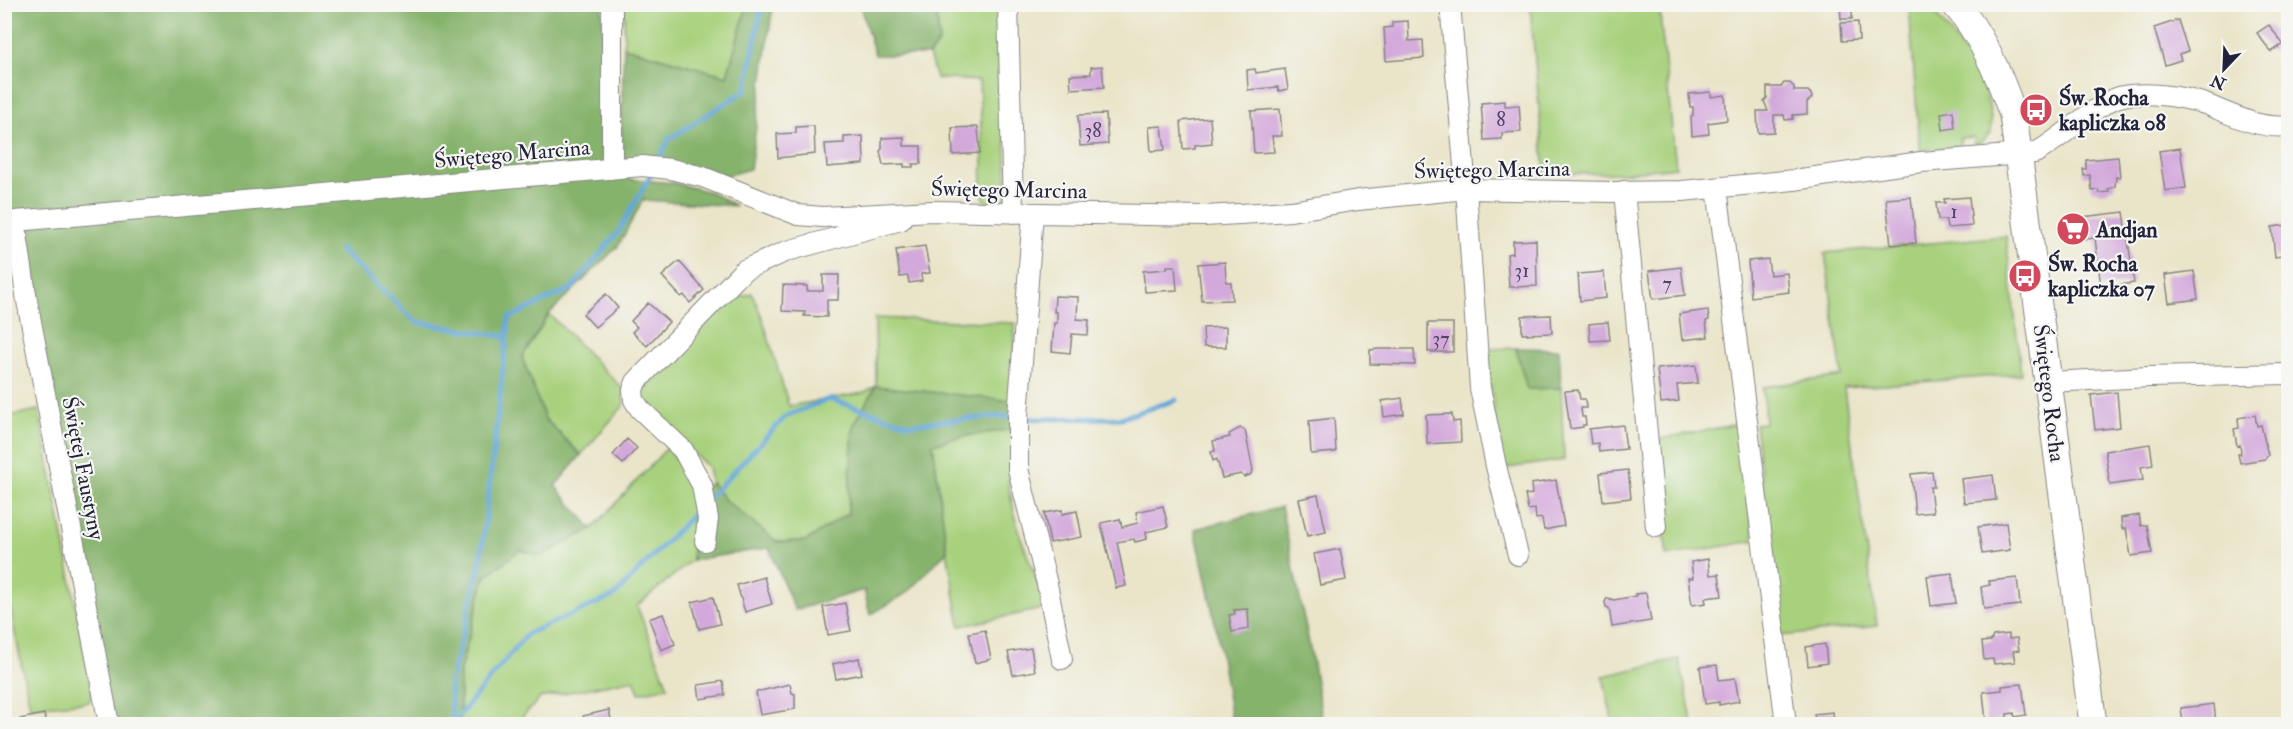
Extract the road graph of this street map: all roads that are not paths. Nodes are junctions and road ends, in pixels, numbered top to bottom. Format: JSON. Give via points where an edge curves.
{"nodes":[{"id":1,"x":612,"y":4,"type":"edge"},
{"id":2,"x":1008,"y":4,"type":"edge"},
{"id":3,"x":1450,"y":4,"type":"edge"},
{"id":4,"x":1955,"y":4,"type":"edge"},
{"id":5,"x":2289,"y":126,"type":"edge"},
{"id":6,"x":2020,"y":155,"type":"junction"},
{"id":7,"x":612,"y":169,"type":"junction"},
{"id":8,"x":1717,"y":188,"type":"junction"},
{"id":9,"x":1467,"y":189,"type":"junction"},
{"id":10,"x":1624,"y":192,"type":"junction"},
{"id":11,"x":932,"y":211,"type":"junction"},
{"id":12,"x":1013,"y":213,"type":"junction"},
{"id":13,"x":1033,"y":213,"type":"junction"},
{"id":14,"x":10,"y":221,"type":"edge"},
{"id":15,"x":2289,"y":374,"type":"edge"},
{"id":16,"x":2049,"y":382,"type":"junction"},
{"id":17,"x":1656,"y":527,"type":"dead end"},
{"id":18,"x":705,"y":541,"type":"dead end"},
{"id":19,"x":1518,"y":555,"type":"dead end"},
{"id":20,"x":1062,"y":659,"type":"dead end"},
{"id":21,"x":109,"y":724,"type":"edge"},
{"id":22,"x":1786,"y":724,"type":"edge"},
{"id":23,"x":2093,"y":724,"type":"edge"}],
"edges":[{"from":1,"to":7,"type":"street"},
{"from":2,"to":12,"type":"street"},
{"from":3,"to":9,"type":"street"},
{"from":4,"to":6,"type":"street","name":"Świętego Rocha","via":[[1974,28],[2003,84]]},
{"from":5,"to":6,"type":"street","name":"Świętego Marcina","via":[[2261,125],[2189,99],[2134,96],[2102,106],[2049,146]]},
{"from":6,"to":8,"type":"street","name":"Świętego Marcina","via":[[1921,162]]},
{"from":6,"to":16,"type":"street","name":"Świętego Rocha"},
{"from":7,"to":11,"type":"street","name":"Świętego Marcina","via":[[671,169],[703,177],[798,215],[823,218]]},
{"from":7,"to":14,"type":"street","name":"Świętego Marcina"},
{"from":8,"to":10,"type":"street","name":"Świętego Marcina"},
{"from":8,"to":22,"type":"street"},
{"from":9,"to":10,"type":"street","name":"Świętego Marcina"},
{"from":9,"to":13,"type":"street","name":"Świętego Marcina","via":[[1258,214]]},
{"from":9,"to":19,"type":"street","via":[[1480,388]]},
{"from":10,"to":17,"type":"street"},
{"from":11,"to":12,"type":"street","name":"Świętego Marcina"},
{"from":11,"to":18,"type":"street","via":[[787,251],[744,270],[636,382],[634,400],[683,450],[702,485],[708,519]]},
{"from":12,"to":13,"type":"street","name":"Świętego Marcina"},
{"from":13,"to":20,"type":"street","via":[[1018,416],[1018,469]]},
{"from":14,"to":21,"type":"street","name":"Świętej Faustyny"},
{"from":15,"to":16,"type":"street"},
{"from":16,"to":23,"type":"street","name":"Świętego Rocha"}]}
